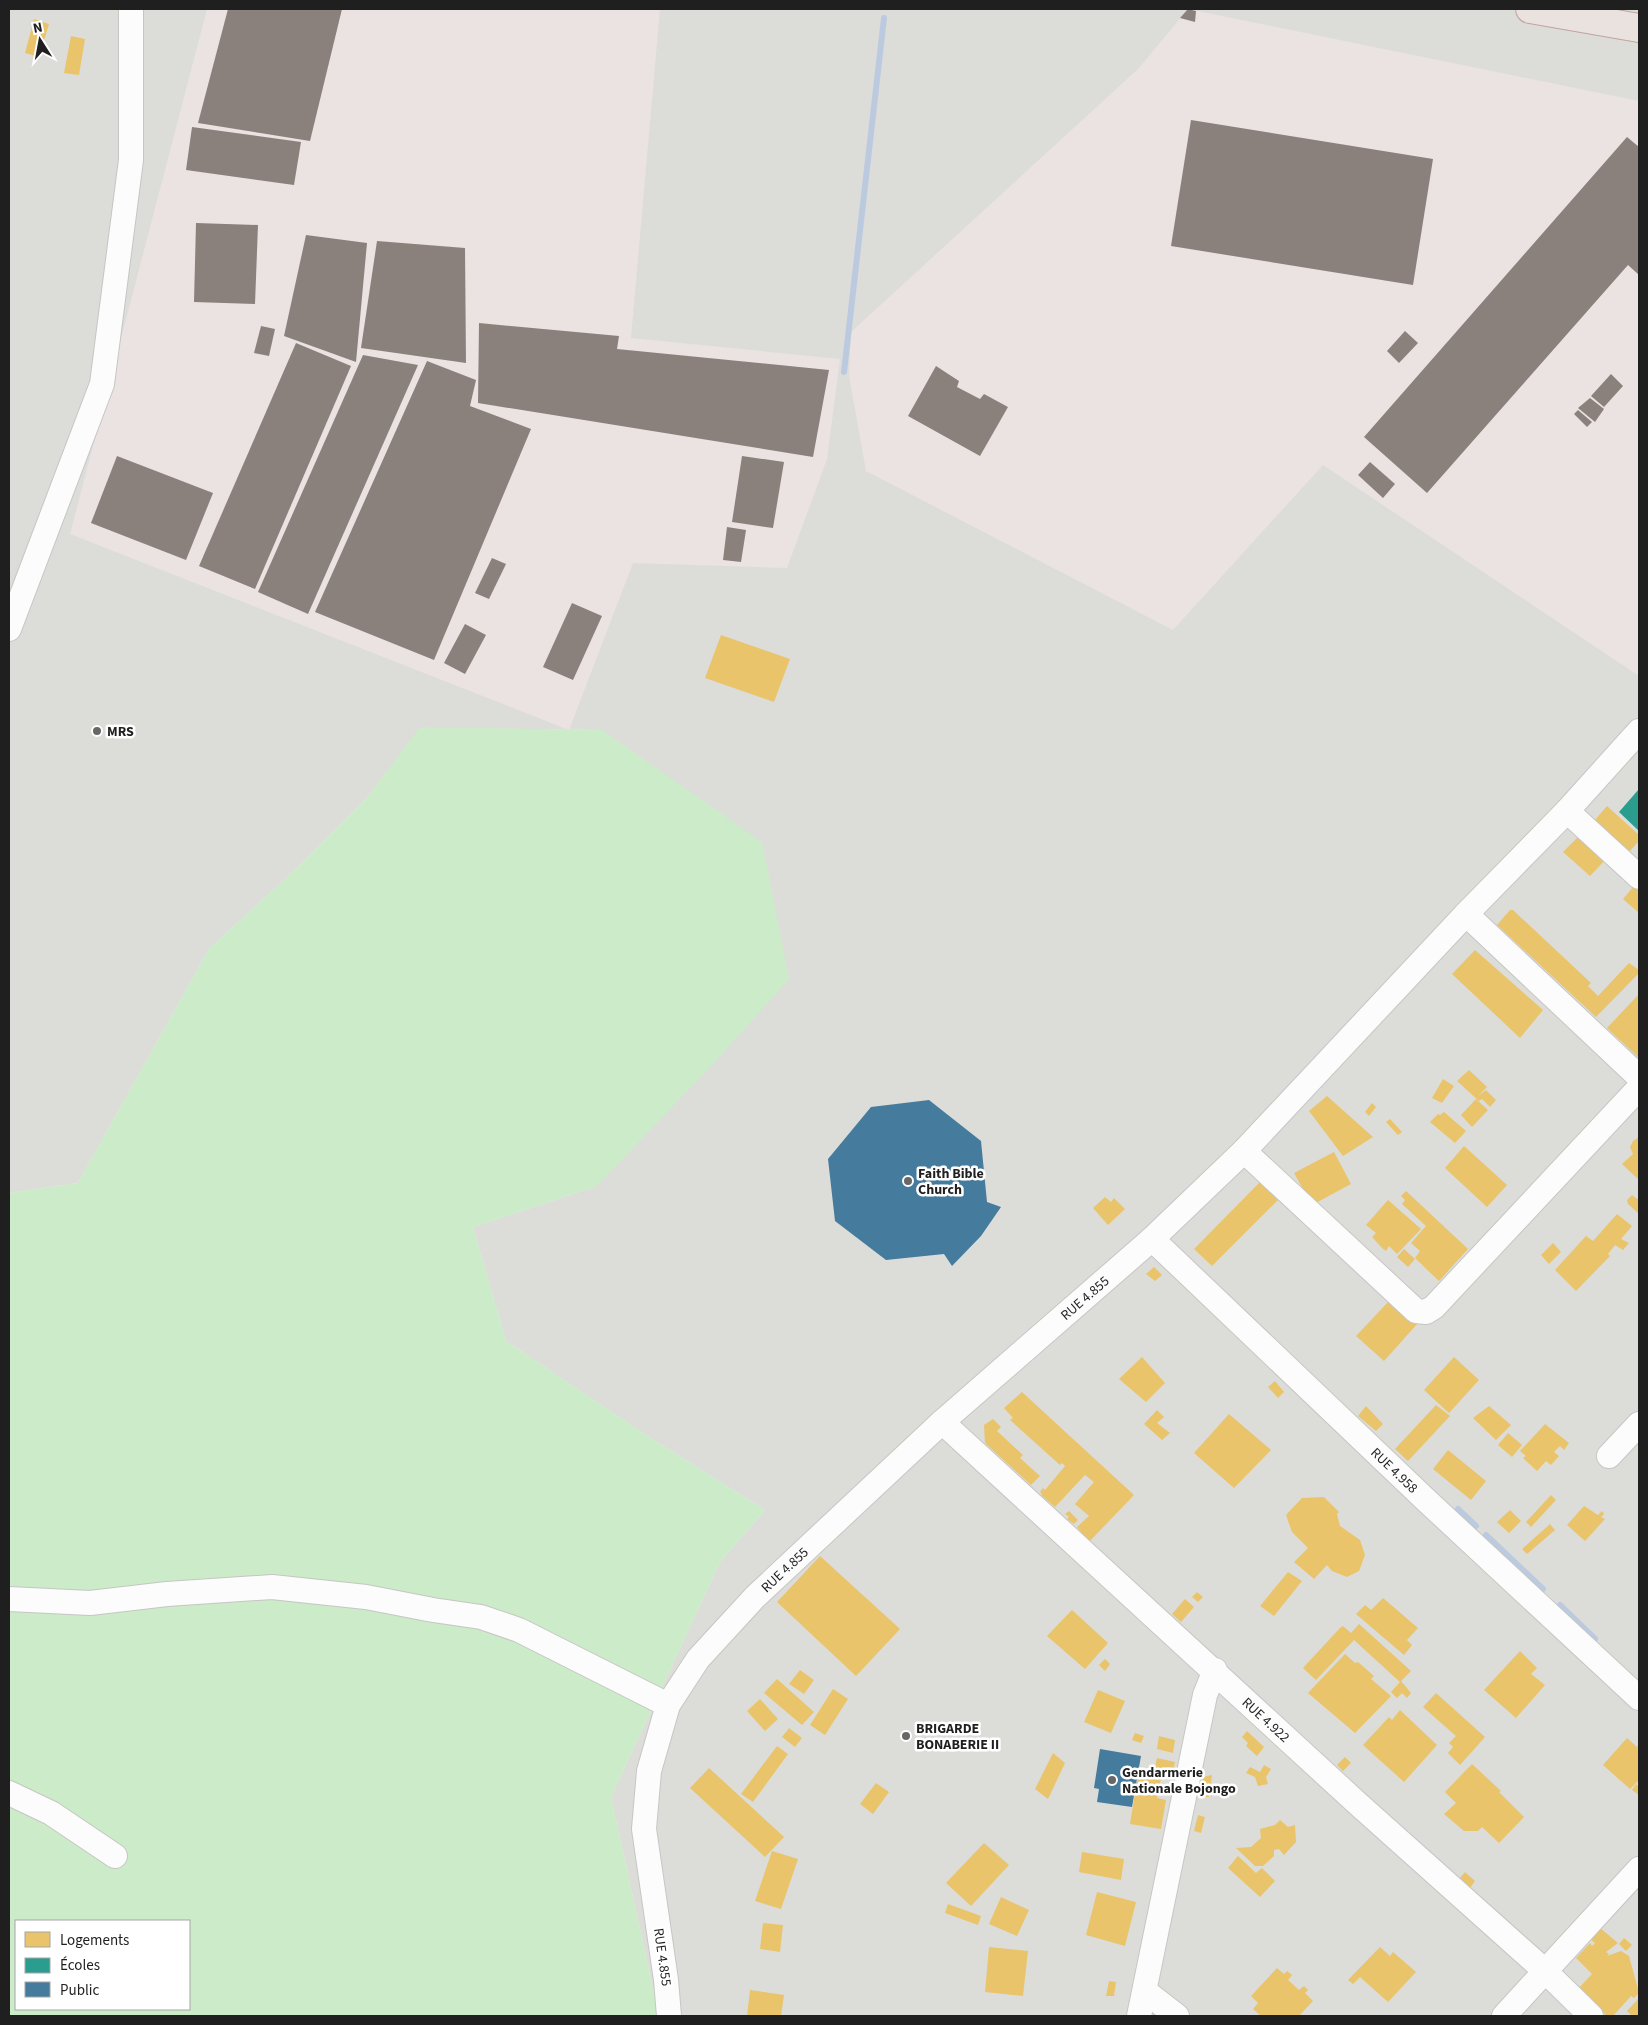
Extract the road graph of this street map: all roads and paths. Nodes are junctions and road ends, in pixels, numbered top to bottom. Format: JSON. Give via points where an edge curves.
{"nodes":[{"id":1,"x":131,"y":9,"type":"edge"},
{"id":2,"x":1530,"y":9,"type":"edge"},
{"id":3,"x":1639,"y":28,"type":"edge"},
{"id":4,"x":9,"y":629,"type":"edge"},
{"id":5,"x":1639,"y":730,"type":"edge"},
{"id":6,"x":1567,"y":812,"type":"junction"},
{"id":7,"x":1639,"y":877,"type":"edge"},
{"id":8,"x":1466,"y":914,"type":"junction"},
{"id":9,"x":1639,"y":1077,"type":"edge"},
{"id":10,"x":1639,"y":1088,"type":"edge"},
{"id":11,"x":1244,"y":1151,"type":"junction"},
{"id":12,"x":1152,"y":1239,"type":"junction"},
{"id":13,"x":942,"y":1422,"type":"junction"},
{"id":14,"x":1639,"y":1424,"type":"edge"},
{"id":15,"x":1609,"y":1456,"type":"dead end"},
{"id":16,"x":9,"y":1600,"type":"edge"},
{"id":17,"x":1215,"y":1670,"type":"junction"},
{"id":18,"x":1639,"y":1698,"type":"edge"},
{"id":19,"x":668,"y":1705,"type":"junction"},
{"id":20,"x":9,"y":1793,"type":"edge"},
{"id":21,"x":115,"y":1856,"type":"dead end"},
{"id":22,"x":1639,"y":1869,"type":"edge"},
{"id":23,"x":1546,"y":1971,"type":"junction"},
{"id":24,"x":1146,"y":1992,"type":"junction"},
{"id":25,"x":669,"y":2016,"type":"edge"},
{"id":26,"x":1140,"y":2016,"type":"edge"},
{"id":27,"x":1177,"y":2016,"type":"edge"},
{"id":28,"x":1504,"y":2016,"type":"edge"},
{"id":29,"x":1591,"y":2016,"type":"edge"}],
"edges":[{"from":1,"to":4,"type":"street","via":[[131,160],[102,384]]},
{"from":2,"to":3,"type":"highway"},
{"from":5,"to":6,"type":"street","name":"RUE 4.855"},
{"from":6,"to":7,"type":"street"},
{"from":6,"to":8,"type":"street","name":"RUE 4.855"},
{"from":8,"to":9,"type":"street"},
{"from":8,"to":11,"type":"street","name":"RUE 4.855"},
{"from":10,"to":11,"type":"street","via":[[1426,1312],[1416,1311]]},
{"from":11,"to":12,"type":"street","name":"RUE 4.855"},
{"from":12,"to":13,"type":"street","name":"RUE 4.855"},
{"from":12,"to":18,"type":"street","name":"RUE 4.958"},
{"from":13,"to":17,"type":"street","name":"RUE 4.922"},
{"from":13,"to":19,"type":"street","name":"RUE 4.855","via":[[755,1598],[698,1659]]},
{"from":14,"to":15,"type":"street"},
{"from":16,"to":19,"type":"street","via":[[90,1603],[272,1587],[366,1597],[481,1617],[519,1630]]},
{"from":17,"to":23,"type":"street","name":"RUE 4.922"},
{"from":17,"to":24,"type":"street","via":[[1205,1694]]},
{"from":19,"to":25,"type":"street","name":"RUE 4.855","via":[[649,1771],[644,1829]]},
{"from":20,"to":21,"type":"street","via":[[51,1813]]},
{"from":22,"to":23,"type":"street"},
{"from":23,"to":28,"type":"street"},
{"from":23,"to":29,"type":"street","name":"RUE 4.922"},
{"from":24,"to":26,"type":"street"},
{"from":24,"to":27,"type":"street"}]}
